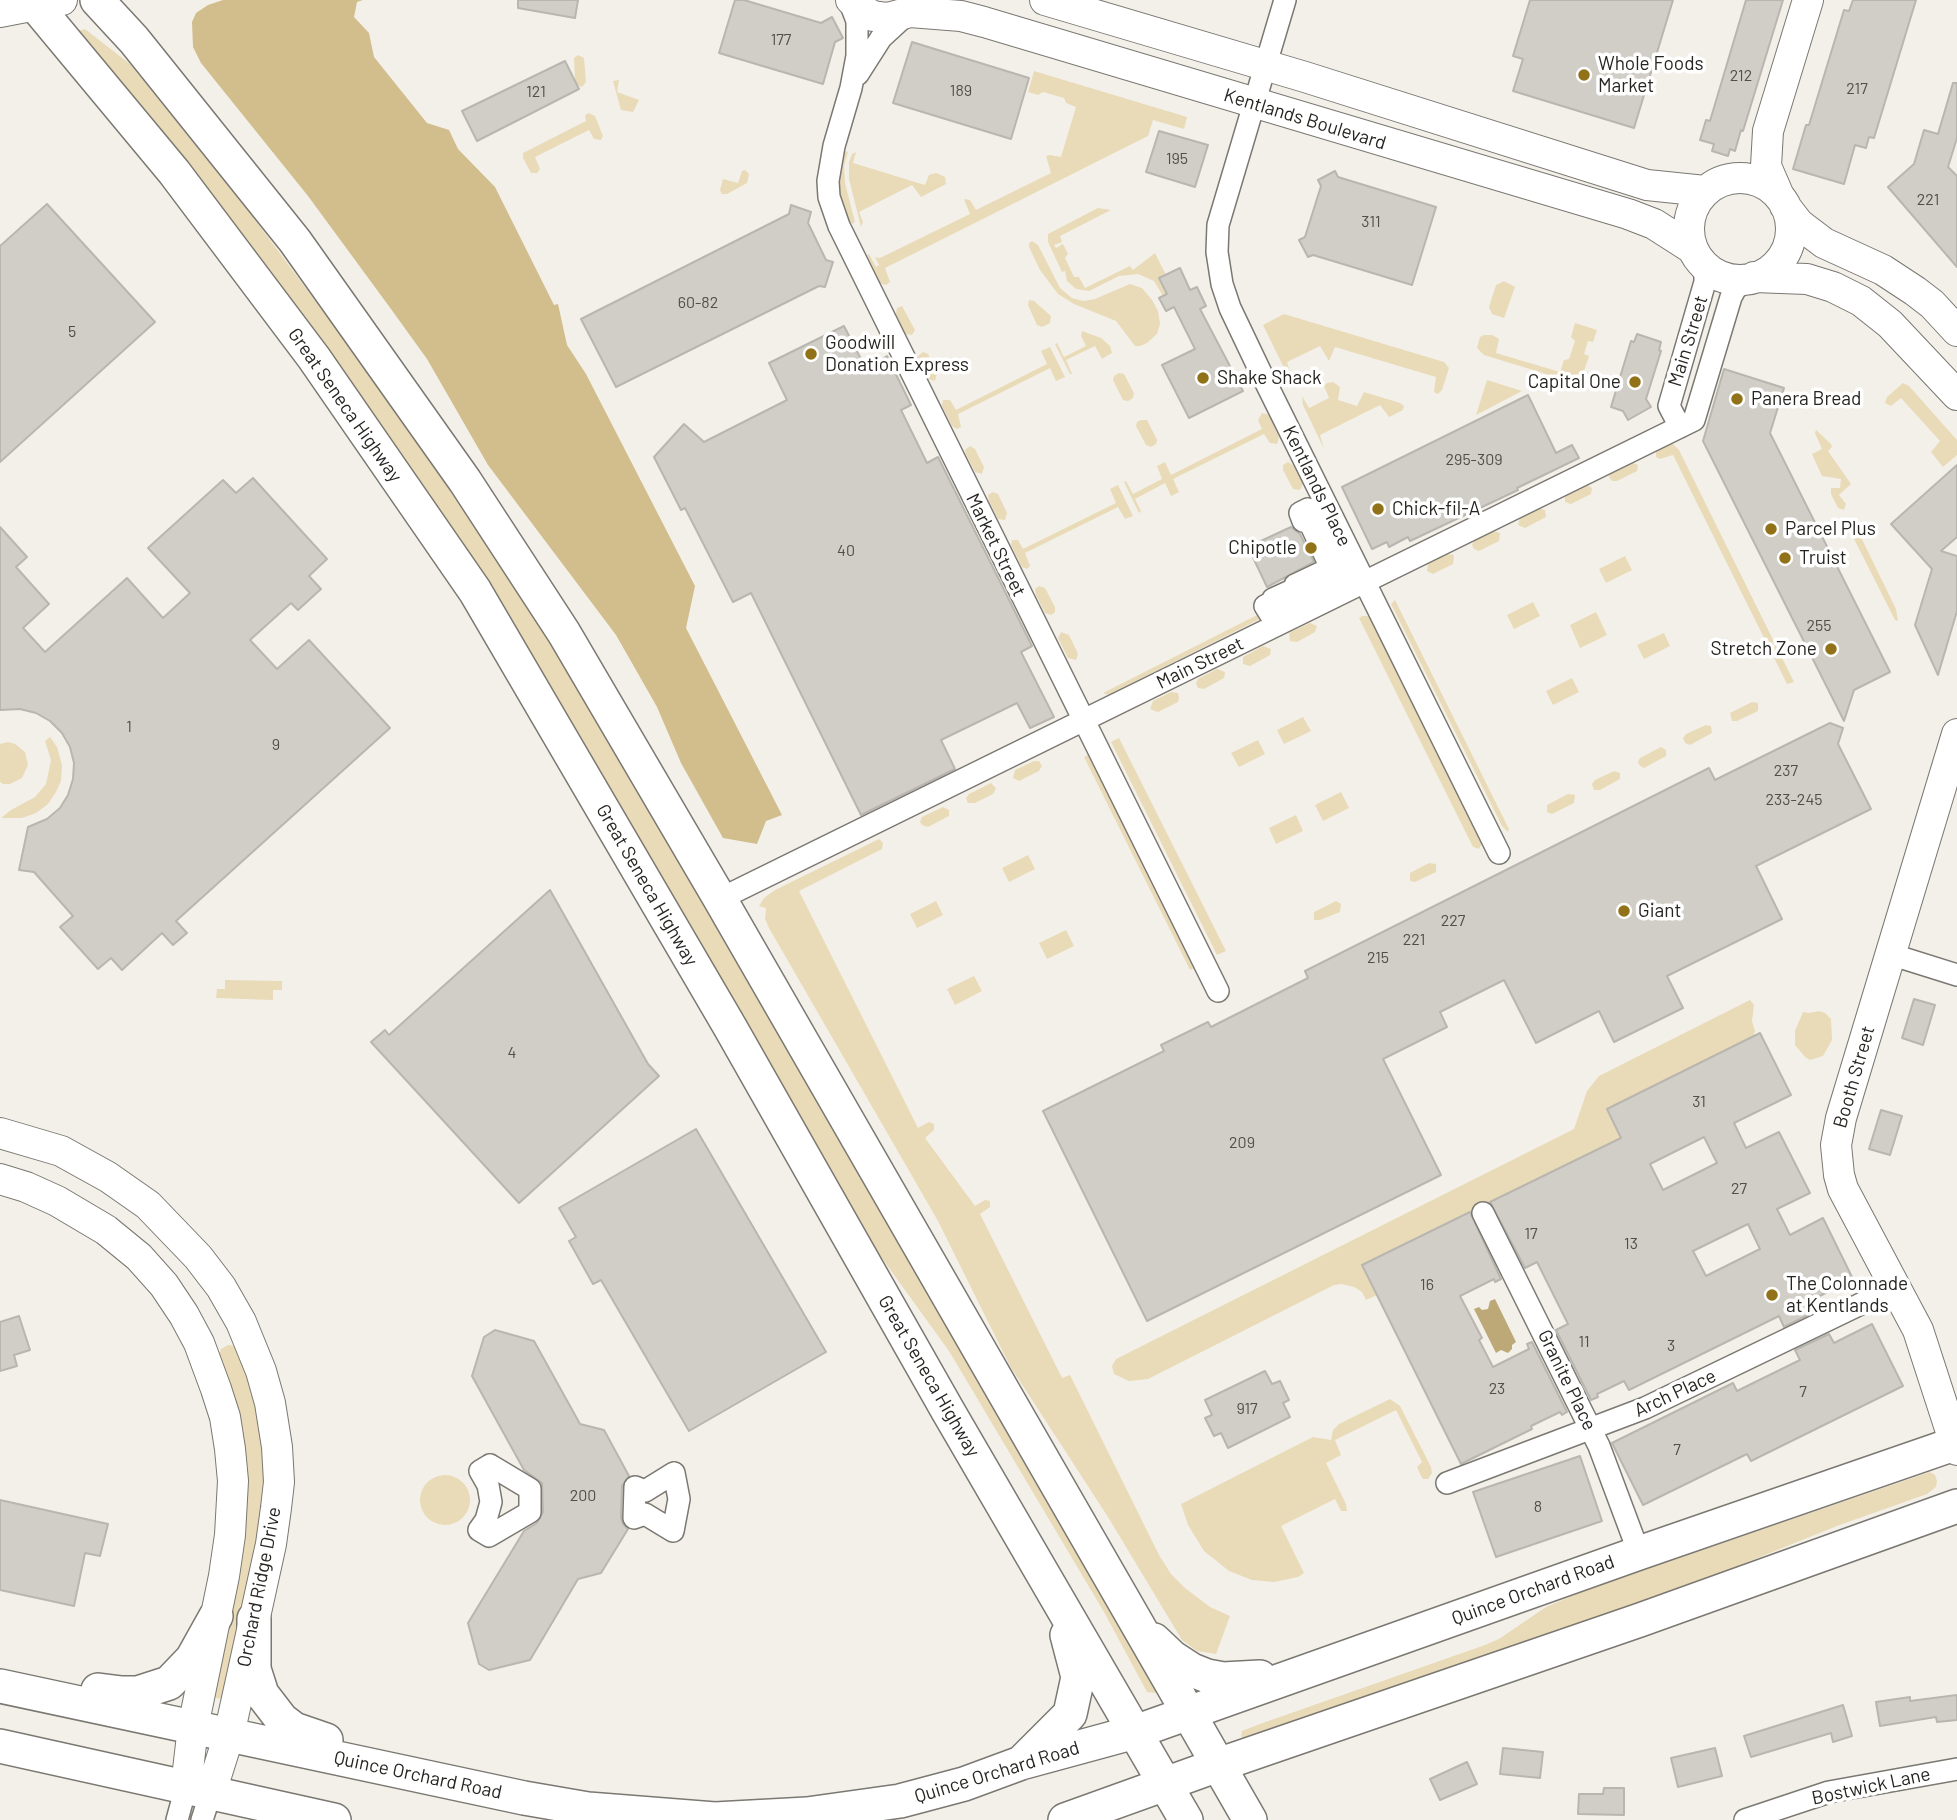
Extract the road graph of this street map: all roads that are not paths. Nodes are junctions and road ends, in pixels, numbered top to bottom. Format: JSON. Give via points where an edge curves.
{"nodes":[{"id":1,"x":97,"y":0,"type":"edge"},
{"id":2,"x":850,"y":0,"type":"edge"},
{"id":3,"x":1045,"y":0,"type":"edge"},
{"id":4,"x":1285,"y":0,"type":"edge"},
{"id":5,"x":1808,"y":0,"type":"edge"},
{"id":6,"x":43,"y":2,"type":"edge"},
{"id":7,"x":917,"y":6,"type":"edge"},
{"id":8,"x":0,"y":12,"type":"edge"},
{"id":9,"x":1265,"y":66,"type":"junction"},
{"id":10,"x":851,"y":88,"type":"junction"},
{"id":11,"x":1254,"y":104,"type":"junction"},
{"id":12,"x":1768,"y":131,"type":"junction"},
{"id":13,"x":1712,"y":187,"type":"junction"},
{"id":14,"x":1782,"y":201,"type":"junction"},
{"id":15,"x":1694,"y":251,"type":"junction"},
{"id":16,"x":1754,"y":277,"type":"junction"},
{"id":17,"x":1957,"y":331,"type":"edge"},
{"id":18,"x":1957,"y":395,"type":"edge"},
{"id":19,"x":1680,"y":428,"type":"junction"},
{"id":20,"x":1303,"y":521,"type":"joint"},
{"id":21,"x":1364,"y":582,"type":"junction"},
{"id":22,"x":1083,"y":720,"type":"junction"},
{"id":23,"x":1957,"y":734,"type":"edge"},
{"id":24,"x":1499,"y":853,"type":"dead end"},
{"id":25,"x":720,"y":899,"type":"junction"},
{"id":26,"x":1890,"y":954,"type":"junction"},
{"id":27,"x":1957,"y":975,"type":"edge"},
{"id":28,"x":1218,"y":991,"type":"dead end"},
{"id":29,"x":0,"y":1133,"type":"edge"},
{"id":30,"x":0,"y":1179,"type":"edge"},
{"id":31,"x":1483,"y":1213,"type":"dead end"},
{"id":32,"x":1896,"y":1287,"type":"junction"},
{"id":33,"x":1591,"y":1429,"type":"junction"},
{"id":34,"x":1956,"y":1446,"type":"edge"},
{"id":35,"x":1447,"y":1483,"type":"dead end"},
{"id":36,"x":1957,"y":1506,"type":"edge"},
{"id":37,"x":1639,"y":1553,"type":"junction"},
{"id":38,"x":1057,"y":1596,"type":"junction"},
{"id":39,"x":1131,"y":1611,"type":"junction"},
{"id":40,"x":216,"y":1616,"type":"junction"},
{"id":41,"x":254,"y":1619,"type":"junction"},
{"id":42,"x":0,"y":1668,"type":"edge"},
{"id":43,"x":1299,"y":1673,"type":"junction"},
{"id":44,"x":0,"y":1686,"type":"edge"},
{"id":45,"x":1189,"y":1714,"type":"junction"},
{"id":46,"x":193,"y":1727,"type":"junction"},
{"id":47,"x":1135,"y":1732,"type":"junction"},
{"id":48,"x":229,"y":1735,"type":"junction"},
{"id":49,"x":0,"y":1746,"type":"edge"},
{"id":50,"x":1021,"y":1763,"type":"junction"},
{"id":51,"x":1217,"y":1765,"type":"junction"},
{"id":52,"x":1957,"y":1769,"type":"edge"},
{"id":53,"x":1166,"y":1785,"type":"junction"},
{"id":54,"x":200,"y":1800,"type":"edge"},
{"id":55,"x":659,"y":1815,"type":"junction"},
{"id":56,"x":177,"y":1820,"type":"edge"},
{"id":57,"x":334,"y":1820,"type":"edge"},
{"id":58,"x":1065,"y":1820,"type":"edge"},
{"id":59,"x":1186,"y":1820,"type":"edge"},
{"id":60,"x":1250,"y":1820,"type":"edge"},
{"id":61,"x":1745,"y":1820,"type":"edge"}],
"edges":[{"from":1,"to":25,"type":"main road","via":[[295,241],[465,481],[564,634]]},
{"from":2,"to":7,"type":"street","name":"Kentlands Boulevard","via":[[873,16],[888,18]]},
{"from":2,"to":10,"type":"street","name":"Market Street","via":[[858,32]]},
{"from":3,"to":9,"type":"street","name":"Kentlands Boulevard"},
{"from":4,"to":9,"type":"street","name":"Kentlands Place"},
{"from":5,"to":12,"type":"street"},
{"from":6,"to":8,"type":"street"},
{"from":6,"to":38,"type":"main road","name":"Great Seneca Highway","via":[[306,347],[475,591]]},
{"from":7,"to":10,"type":"street","name":"Market Street","via":[[881,38]]},
{"from":7,"to":11,"type":"street","name":"Kentlands Boulevard"},
{"from":9,"to":11,"type":"street","name":"Kentlands Place"},
{"from":9,"to":13,"type":"street","name":"Kentlands Boulevard","via":[[1647,185]]},
{"from":10,"to":22,"type":"street","name":"Market Street","via":[[828,181],[839,226]]},
{"from":11,"to":15,"type":"street","name":"Kentlands Boulevard","via":[[1628,214],[1654,224]]},
{"from":11,"to":21,"type":"street","name":"Kentlands Place","via":[[1218,225],[1222,284],[1251,353]]},
{"from":12,"to":13,"type":"street","via":[[1750,161]]},
{"from":12,"to":14,"type":"street","via":[[1766,166]]},
{"from":13,"to":14,"type":"street","via":[[1733,178],[1753,180]]},
{"from":13,"to":15,"type":"street","via":[[1692,211],[1689,224]]},
{"from":14,"to":16,"type":"street","via":[[1791,228],[1788,246],[1777,263]]},
{"from":14,"to":17,"type":"street","via":[[1799,224],[1824,243],[1883,270],[1915,291]]},
{"from":15,"to":16,"type":"street","via":[[1710,270],[1724,277]]},
{"from":15,"to":19,"type":"street","name":"Main Street","via":[[1705,282],[1669,406]]},
{"from":16,"to":18,"type":"street","via":[[1807,279],[1861,301],[1898,331]]},
{"from":16,"to":19,"type":"street","name":"Main Street","via":[[1736,288],[1731,297],[1694,420]]},
{"from":19,"to":21,"type":"street","name":"Main Street"},
{"from":20,"to":20,"type":"street","via":[[1300,513],[1311,509],[1317,514],[1344,575],[1270,614],[1265,606],[1273,599],[1331,568],[1308,519]]},
{"from":21,"to":22,"type":"street","name":"Main Street"},
{"from":21,"to":24,"type":"street","name":"Kentlands Place"},
{"from":22,"to":25,"type":"street","name":"Main Street"},
{"from":22,"to":28,"type":"street","name":"Market Street"},
{"from":23,"to":26,"type":"street","name":"Booth Street"},
{"from":25,"to":39,"type":"main road"},
{"from":26,"to":27,"type":"street"},
{"from":26,"to":32,"type":"street","name":"Booth Street","via":[[1841,1118],[1836,1158],[1843,1189]]},
{"from":29,"to":41,"type":"street","name":"Orchard Ridge Drive","via":[[61,1152],[148,1205],[198,1257],[241,1322],[270,1402],[279,1482]]},
{"from":30,"to":40,"type":"street","name":"Orchard Ridge Drive","via":[[58,1200],[139,1257],[164,1285],[199,1343],[225,1417],[233,1481],[230,1535]]},
{"from":31,"to":33,"type":"street","name":"Granite Place"},
{"from":32,"to":33,"type":"street","name":"Arch Place","via":[[1657,1403]]},
{"from":32,"to":34,"type":"street","name":"Booth Street","via":[[1924,1344]]},
{"from":33,"to":35,"type":"street","name":"Arch Place"},
{"from":33,"to":37,"type":"street","name":"Granite Place"},
{"from":34,"to":37,"type":"main road","name":"Quince Orchard Road"},
{"from":36,"to":51,"type":"main road"},
{"from":37,"to":43,"type":"main road","name":"Quince Orchard Road"},
{"from":38,"to":47,"type":"main road","name":"Great Seneca Highway"},
{"from":38,"to":50,"type":"main road","via":[[1078,1677],[1076,1689],[1070,1714]]},
{"from":39,"to":43,"type":"main road","via":[[1172,1657],[1207,1676],[1223,1679]]},
{"from":39,"to":45,"type":"main road"},
{"from":40,"to":42,"type":"main road","via":[[181,1673],[169,1683],[138,1693],[104,1691]]},
{"from":40,"to":46,"type":"street","name":"Orchard Ridge Drive"},
{"from":41,"to":48,"type":"street","name":"Orchard Ridge Drive"},
{"from":41,"to":55,"type":"main road","via":[[257,1683],[270,1707],[294,1729],[514,1781],[623,1797]]},
{"from":43,"to":45,"type":"main road","name":"Quince Orchard Road"},
{"from":44,"to":46,"type":"main road","name":"Quince Orchard Road"},
{"from":45,"to":47,"type":"main road","name":"Quince Orchard Road"},
{"from":45,"to":51,"type":"main road"},
{"from":46,"to":48,"type":"main road","name":"Quince Orchard Road"},
{"from":46,"to":54,"type":"street","name":"Orchard Ridge Drive"},
{"from":47,"to":50,"type":"main road","name":"Quince Orchard Road"},
{"from":47,"to":53,"type":"main road","name":"Great Seneca Highway"},
{"from":48,"to":54,"type":"street","name":"Orchard Ridge Drive"},
{"from":48,"to":55,"type":"main road","name":"Quince Orchard Road","via":[[524,1798]]},
{"from":49,"to":54,"type":"main road"},
{"from":50,"to":55,"type":"main road","name":"Quince Orchard Road","via":[[900,1801],[839,1810],[715,1819]]},
{"from":51,"to":53,"type":"main road"},
{"from":51,"to":60,"type":"main road"},
{"from":52,"to":61,"type":"street","name":"Bostwick Lane","via":[[1829,1792]]},
{"from":53,"to":58,"type":"main road"},
{"from":53,"to":59,"type":"main road","name":"Great Seneca Highway"},
{"from":54,"to":56,"type":"street"},
{"from":54,"to":57,"type":"main road"}]}
